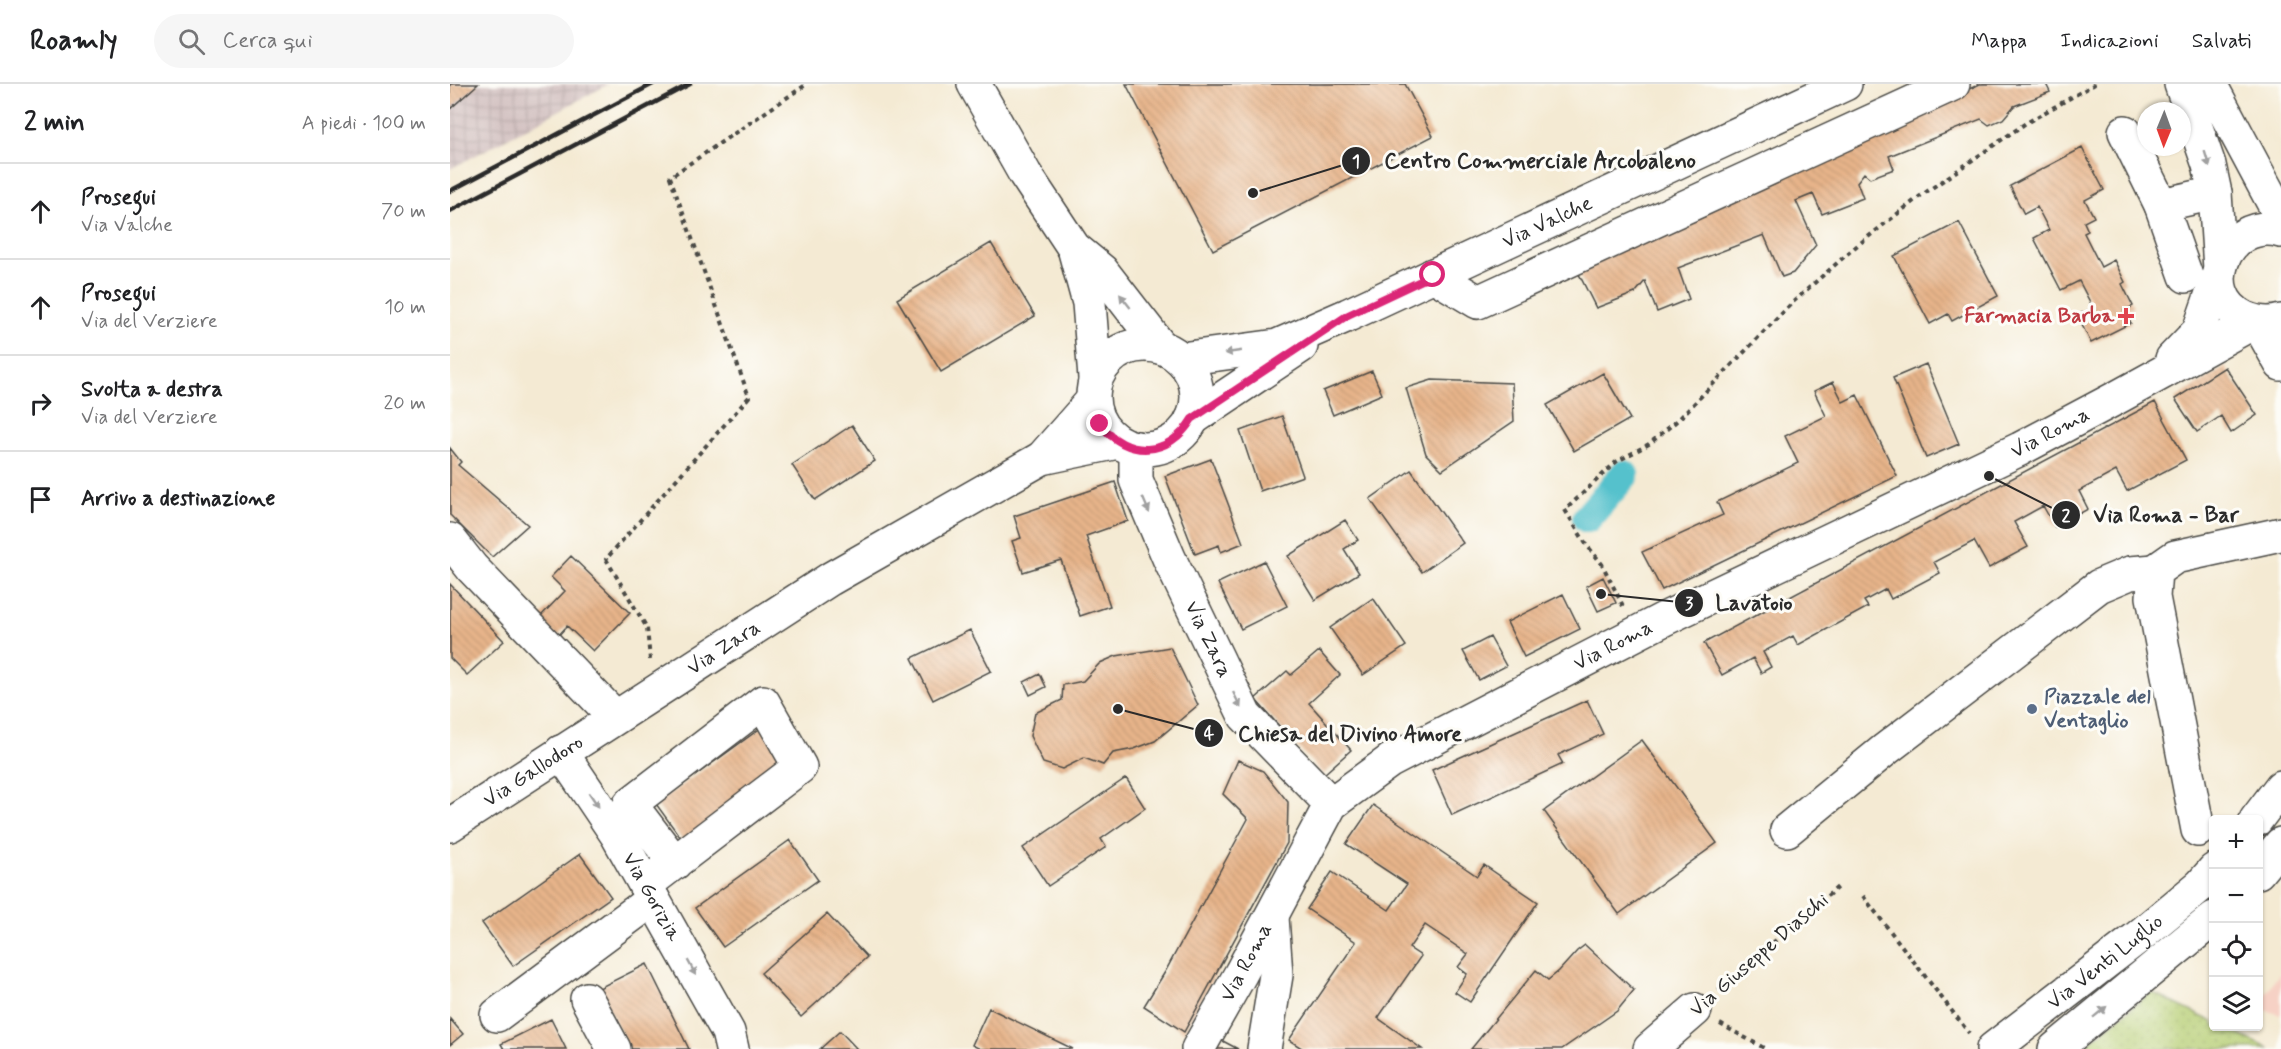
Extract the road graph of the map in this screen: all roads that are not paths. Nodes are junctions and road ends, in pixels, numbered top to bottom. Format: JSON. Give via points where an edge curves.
{"nodes":[{"id":1,"x":974,"y":84,"type":"edge"},
{"id":2,"x":1845,"y":84,"type":"edge"},
{"id":3,"x":1953,"y":84,"type":"edge"},
{"id":4,"x":2181,"y":84,"type":"edge"},
{"id":5,"x":2210,"y":84,"type":"edge"},
{"id":6,"x":2125,"y":132,"type":"dead end"},
{"id":7,"x":2269,"y":175,"type":"edge"},
{"id":8,"x":2215,"y":193,"type":"junction"},
{"id":9,"x":2161,"y":205,"type":"junction"},
{"id":10,"x":2281,"y":217,"type":"edge"},
{"id":11,"x":2281,"y":231,"type":"edge"},
{"id":12,"x":1074,"y":248,"type":"junction"},
{"id":13,"x":2219,"y":271,"type":"junction"},
{"id":14,"x":1433,"y":275,"type":"junction"},
{"id":15,"x":2186,"y":276,"type":"dead end"},
{"id":16,"x":1348,"y":315,"type":"junction"},
{"id":17,"x":2264,"y":322,"type":"edge"},
{"id":18,"x":1171,"y":353,"type":"junction"},
{"id":19,"x":2281,"y":364,"type":"edge"},
{"id":20,"x":2154,"y":377,"type":"junction"},
{"id":21,"x":1094,"y":389,"type":"junction"},
{"id":22,"x":1192,"y":419,"type":"junction"},
{"id":23,"x":1127,"y":445,"type":"junction"},
{"id":24,"x":1042,"y":458,"type":"junction"},
{"id":25,"x":2281,"y":534,"type":"edge"},
{"id":26,"x":450,"y":540,"type":"edge"},
{"id":27,"x":2155,"y":571,"type":"junction"},
{"id":28,"x":615,"y":717,"type":"junction"},
{"id":29,"x":561,"y":752,"type":"junction"},
{"id":30,"x":2281,"y":787,"type":"edge"},
{"id":31,"x":1331,"y":804,"type":"junction"},
{"id":32,"x":2259,"y":815,"type":"edge"},
{"id":33,"x":450,"y":825,"type":"edge"},
{"id":34,"x":1787,"y":830,"type":"dead end"},
{"id":35,"x":2198,"y":830,"type":"dead end"},
{"id":36,"x":675,"y":862,"type":"junction"},
{"id":37,"x":2209,"y":876,"type":"edge"},
{"id":38,"x":649,"y":892,"type":"junction"},
{"id":39,"x":1272,"y":917,"type":"junction"},
{"id":40,"x":2209,"y":922,"type":"edge"},
{"id":41,"x":587,"y":999,"type":"dead end"},
{"id":42,"x":1695,"y":1010,"type":"road end"},
{"id":43,"x":497,"y":1015,"type":"dead end"},
{"id":44,"x":1984,"y":1044,"type":"edge"},
{"id":45,"x":614,"y":1049,"type":"edge"},
{"id":46,"x":732,"y":1049,"type":"edge"},
{"id":47,"x":1198,"y":1049,"type":"edge"},
{"id":48,"x":1264,"y":1049,"type":"edge"},
{"id":49,"x":1650,"y":1049,"type":"edge"},
{"id":50,"x":2055,"y":1049,"type":"edge"}],
"edges":[{"from":1,"to":12,"type":"main road","via":[[1025,174]]},
{"from":2,"to":14,"type":"main road","name":"Via Valche"},
{"from":3,"to":14,"type":"main road","via":[[1478,302]]},
{"from":4,"to":8,"type":"main road","one_way":true},
{"from":5,"to":7,"type":"main road"},
{"from":6,"to":9,"type":"main road"},
{"from":7,"to":10,"type":"main road"},
{"from":8,"to":9,"type":"main road"},
{"from":8,"to":13,"type":"main road"},
{"from":9,"to":15,"type":"main road"},
{"from":11,"to":13,"type":"main road","name":"Via Roma","via":[[2261,229],[2244,234],[2225,252]]},
{"from":18,"to":12,"type":"main road","one_way":true,"via":[[1102,271]]},
{"from":12,"to":21,"type":"main road","via":[[1089,303]]},
{"from":13,"to":17,"type":"main road","via":[[2228,303],[2239,315]]},
{"from":13,"to":20,"type":"main road","name":"Via Roma","via":[[2199,331]]},
{"from":14,"to":16,"type":"main road","name":"Via Valche"},
{"from":16,"to":18,"type":"main road","name":"Via Valche","one_way":true,"via":[[1276,345]]},
{"from":16,"to":22,"type":"main road","name":"Via Valche"},
{"from":17,"to":19,"type":"main road"},
{"from":17,"to":20,"type":"main road","name":"Via Roma"},
{"from":18,"to":21,"type":"main road","via":[[1140,345],[1121,349],[1102,366]]},
{"from":18,"to":22,"type":"main road","via":[[1193,375],[1197,396]]},
{"from":20,"to":31,"type":"main road","name":"Via Roma","via":[[2020,449],[1637,633],[1390,760]]},
{"from":21,"to":23,"type":"main road","via":[[1094,413],[1100,424]]},
{"from":21,"to":24,"type":"main road","name":"Via Zara"},
{"from":22,"to":23,"type":"main road","via":[[1171,442],[1149,449]]},
{"from":23,"to":24,"type":"main road","name":"Via Zara"},
{"from":23,"to":31,"type":"main road","name":"Via Zara","one_way":true,"via":[[1136,480],[1169,558],[1245,716]]},
{"from":24,"to":28,"type":"main road","name":"Via Zara","via":[[830,579]]},
{"from":25,"to":27,"type":"main road","via":[[2175,557]]},
{"from":26,"to":28,"type":"main road","via":[[472,568]]},
{"from":27,"to":34,"type":"main road","via":[[2130,573],[2099,586]]},
{"from":27,"to":35,"type":"main road","via":[[2153,597]]},
{"from":28,"to":29,"type":"main road","name":"Via Gallodoro"},
{"from":29,"to":33,"type":"main road","name":"Via Gallodoro"},
{"from":29,"to":38,"type":"main road","name":"Via Gorizia","one_way":true,"via":[[617,835]]},
{"from":30,"to":32,"type":"main road"},
{"from":31,"to":39,"type":"main road","name":"Via Roma"},
{"from":36,"to":36,"type":"main road","via":[[630,804],[763,702],[800,767]]},
{"from":36,"to":38,"type":"main road"},
{"from":37,"to":44,"type":"main road","name":"Via Venti Luglio","via":[[2137,938],[2023,1025]]},
{"from":38,"to":43,"type":"main road"},
{"from":38,"to":46,"type":"main road","name":"Via Gorizia","one_way":true,"via":[[728,1032]]},
{"from":39,"to":47,"type":"main road","name":"Via Roma"},
{"from":39,"to":48,"type":"main road","via":[[1276,975]]},
{"from":50,"to":40,"type":"main road","name":"Via Venti Luglio","one_way":true},
{"from":41,"to":45,"type":"main road"},
{"from":42,"to":49,"type":"main road","name":"Via Giuseppe Diaschi"}]}
